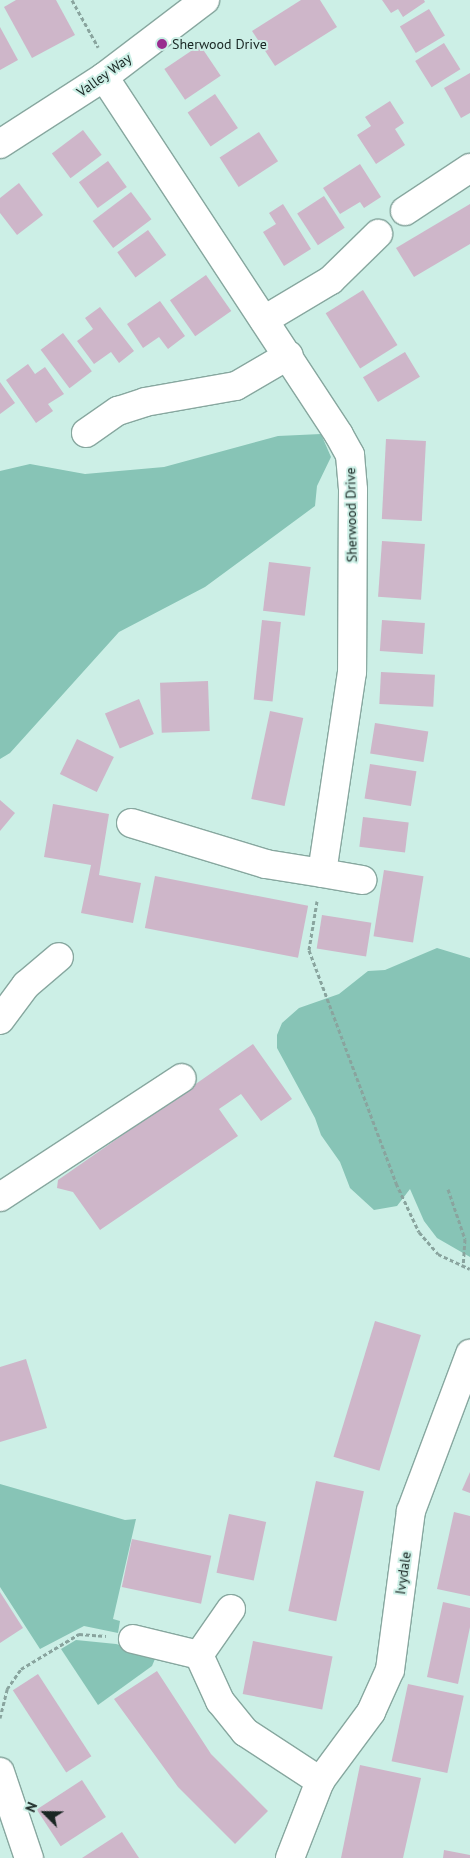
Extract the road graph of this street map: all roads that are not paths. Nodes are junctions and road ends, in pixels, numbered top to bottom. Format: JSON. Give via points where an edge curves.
{"nodes":[{"id":1,"x":205,"y":0,"type":"edge"},
{"id":2,"x":108,"y":74,"type":"junction"},
{"id":3,"x":0,"y":144,"type":"edge"},
{"id":4,"x":470,"y":168,"type":"edge"},
{"id":5,"x":404,"y":210,"type":"dead end"},
{"id":6,"x":378,"y":234,"type":"dead end"},
{"id":7,"x":264,"y":320,"type":"junction"},
{"id":8,"x":289,"y":355,"type":"junction"},
{"id":9,"x":86,"y":433,"type":"dead end"},
{"id":10,"x":131,"y":823,"type":"dead end"},
{"id":11,"x":322,"y":873,"type":"junction"},
{"id":12,"x":362,"y":880,"type":"dead end"},
{"id":13,"x":59,"y":957,"type":"dead end"},
{"id":14,"x":0,"y":1020,"type":"edge"},
{"id":15,"x":182,"y":1078,"type":"dead end"},
{"id":16,"x":0,"y":1197,"type":"edge"},
{"id":17,"x":470,"y":1354,"type":"edge"},
{"id":18,"x":231,"y":1609,"type":"dead end"},
{"id":19,"x":133,"y":1639,"type":"road end"},
{"id":20,"x":199,"y":1655,"type":"junction"},
{"id":21,"x":0,"y":1772,"type":"edge"},
{"id":22,"x":320,"y":1781,"type":"junction"},
{"id":23,"x":4,"y":1802,"type":"edge"},
{"id":24,"x":29,"y":1858,"type":"edge"},
{"id":25,"x":290,"y":1858,"type":"edge"}],
"edges":[{"from":1,"to":2,"type":"street","name":"Valley Way"},
{"from":2,"to":3,"type":"street","name":"Valley Way"},
{"from":2,"to":7,"type":"street","name":"Sherwood Drive"},
{"from":4,"to":5,"type":"street"},
{"from":6,"to":7,"type":"street","via":[[331,280]]},
{"from":7,"to":8,"type":"street","name":"Sherwood Drive"},
{"from":8,"to":9,"type":"street","via":[[236,386],[118,410]]},
{"from":8,"to":11,"type":"street","name":"Sherwood Drive","via":[[350,455],[353,490],[352,672]]},
{"from":10,"to":11,"type":"street","via":[[266,864]]},
{"from":11,"to":12,"type":"street"},
{"from":13,"to":14,"type":"street","via":[[26,985]]},
{"from":15,"to":16,"type":"street"},
{"from":17,"to":22,"type":"street","name":"Ivydale","via":[[411,1511],[390,1670],[371,1712]]},
{"from":18,"to":20,"type":"street"},
{"from":19,"to":20,"type":"street"},
{"from":20,"to":22,"type":"street","via":[[220,1701],[245,1732]]},
{"from":21,"to":23,"type":"street"},
{"from":22,"to":25,"type":"street","name":"Ivydale"},
{"from":23,"to":24,"type":"street"}]}
